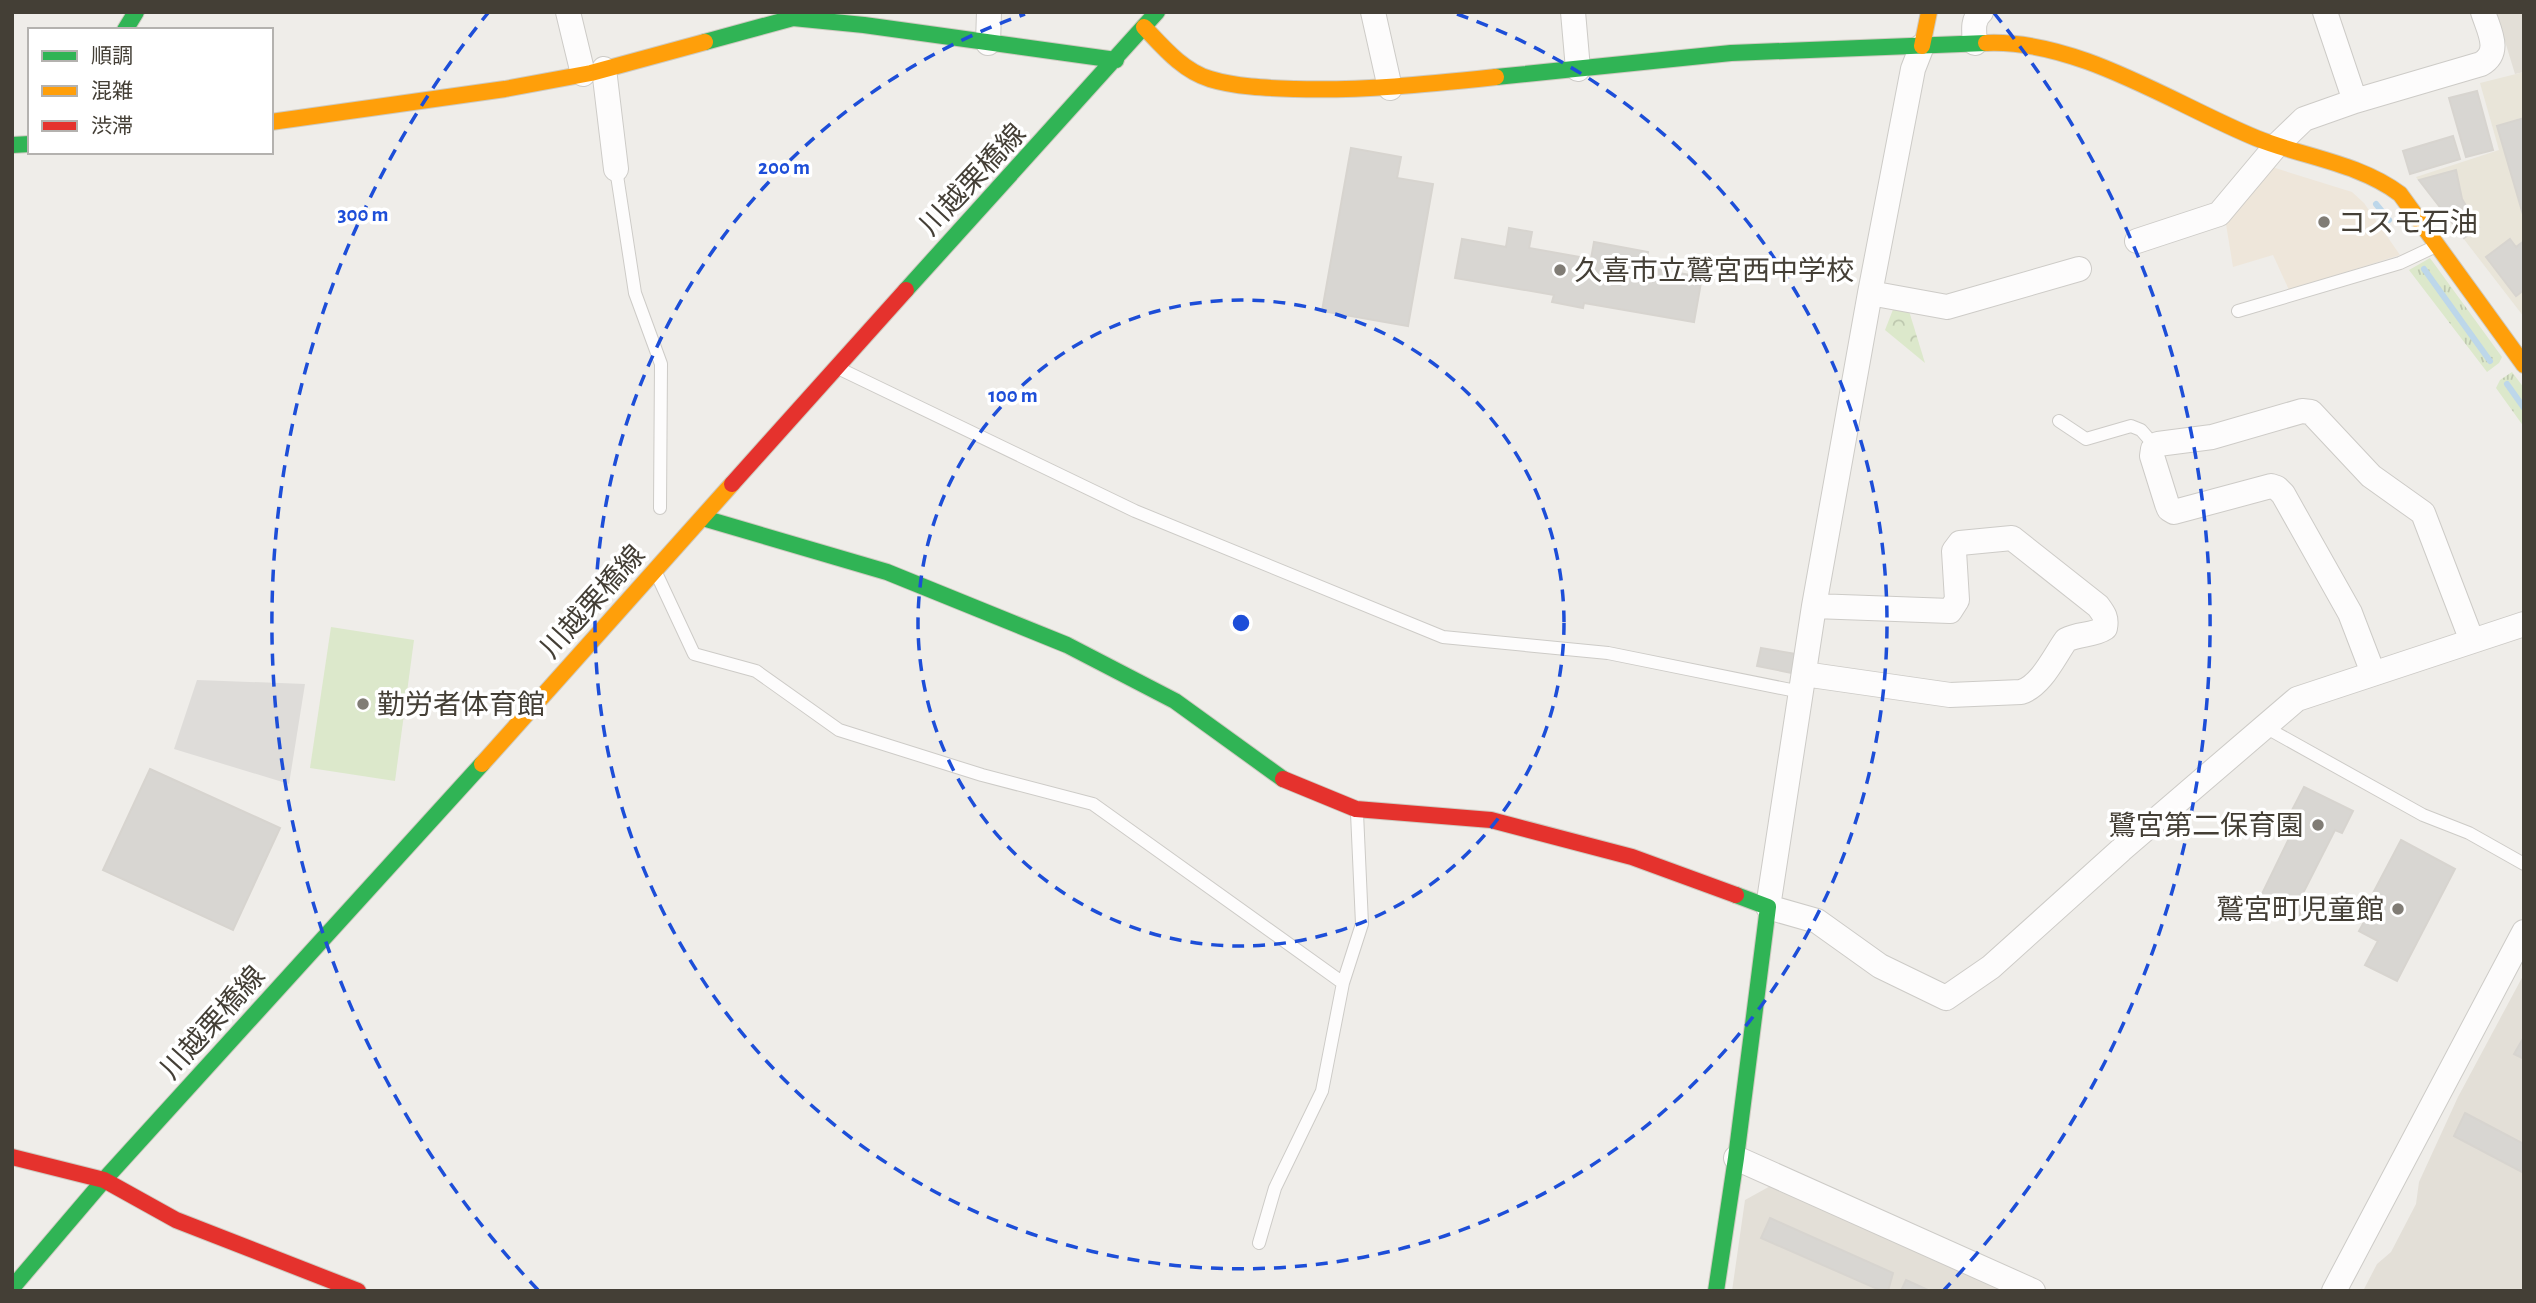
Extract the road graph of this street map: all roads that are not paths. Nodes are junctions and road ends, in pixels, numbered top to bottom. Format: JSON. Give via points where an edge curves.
{"nodes":[{"id":1,"x":136,"y":12,"type":"edge"},
{"id":2,"x":568,"y":12,"type":"edge"},
{"id":3,"x":989,"y":12,"type":"edge"},
{"id":4,"x":1157,"y":12,"type":"edge"},
{"id":5,"x":1373,"y":12,"type":"edge"},
{"id":6,"x":1573,"y":12,"type":"edge"},
{"id":7,"x":1929,"y":12,"type":"edge"},
{"id":8,"x":1981,"y":12,"type":"edge"},
{"id":9,"x":2325,"y":12,"type":"edge"},
{"id":10,"x":2483,"y":12,"type":"edge"},
{"id":11,"x":876,"y":20,"type":"edge"},
{"id":12,"x":1144,"y":27,"type":"junction"},
{"id":13,"x":126,"y":28,"type":"edge"},
{"id":14,"x":988,"y":43,"type":"junction"},
{"id":15,"x":1975,"y":43,"type":"junction"},
{"id":16,"x":1922,"y":46,"type":"junction"},
{"id":17,"x":1116,"y":60,"type":"junction"},
{"id":18,"x":1578,"y":69,"type":"junction"},
{"id":19,"x":594,"y":72,"type":"junction"},
{"id":20,"x":1390,"y":88,"type":"junction"},
{"id":21,"x":2355,"y":101,"type":"junction"},
{"id":22,"x":273,"y":122,"type":"edge"},
{"id":23,"x":2277,"y":146,"type":"junction"},
{"id":24,"x":615,"y":169,"type":"joint"},
{"id":25,"x":2137,"y":241,"type":"dead end"},
{"id":26,"x":2437,"y":246,"type":"junction"},
{"id":27,"x":2079,"y":269,"type":"dead end"},
{"id":28,"x":1870,"y":293,"type":"junction"},
{"id":29,"x":2238,"y":311,"type":"dead end"},
{"id":30,"x":2524,"y":365,"type":"edge"},
{"id":31,"x":836,"y":367,"type":"junction"},
{"id":32,"x":2059,"y":421,"type":"dead end"},
{"id":33,"x":2155,"y":446,"type":"junction"},
{"id":34,"x":660,"y":508,"type":"dead end"},
{"id":35,"x":703,"y":518,"type":"junction"},
{"id":36,"x":655,"y":571,"type":"junction"},
{"id":37,"x":1814,"y":606,"type":"junction"},
{"id":38,"x":2524,"y":624,"type":"edge"},
{"id":39,"x":2472,"y":641,"type":"junction"},
{"id":40,"x":2373,"y":673,"type":"junction"},
{"id":41,"x":1803,"y":683,"type":"junction"},
{"id":42,"x":2265,"y":727,"type":"junction"},
{"id":43,"x":1356,"y":809,"type":"junction"},
{"id":44,"x":2524,"y":864,"type":"edge"},
{"id":45,"x":1768,"y":907,"type":"junction"},
{"id":46,"x":2524,"y":932,"type":"edge"},
{"id":47,"x":1343,"y":983,"type":"junction"},
{"id":48,"x":12,"y":1157,"type":"edge"},
{"id":49,"x":1736,"y":1158,"type":"junction"},
{"id":50,"x":104,"y":1180,"type":"junction"},
{"id":51,"x":1259,"y":1244,"type":"dead end"},
{"id":52,"x":12,"y":1288,"type":"edge"},
{"id":53,"x":358,"y":1291,"type":"edge"},
{"id":54,"x":1716,"y":1291,"type":"edge"},
{"id":55,"x":2033,"y":1291,"type":"edge"},
{"id":56,"x":2334,"y":1291,"type":"edge"}],
"edges":[{"from":1,"to":13,"type":"street"},
{"from":2,"to":19,"type":"street"},
{"from":3,"to":14,"type":"street"},
{"from":4,"to":12,"type":"street","name":"川越栗橋線"},
{"from":5,"to":20,"type":"street"},
{"from":6,"to":18,"type":"street"},
{"from":7,"to":16,"type":"street"},
{"from":8,"to":15,"type":"street","via":[[1973,26]]},
{"from":9,"to":21,"type":"street"},
{"from":10,"to":21,"type":"street","via":[[2494,45],[2488,60]]},
{"from":11,"to":14,"type":"street"},
{"from":11,"to":19,"type":"street","via":[[782,20]]},
{"from":12,"to":17,"type":"street","name":"川越栗橋線"},
{"from":12,"to":20,"type":"street","via":[[1174,59],[1209,79],[1263,88]]},
{"from":14,"to":17,"type":"street"},
{"from":15,"to":16,"type":"street"},
{"from":15,"to":23,"type":"street","via":[[2029,45],[2085,62]]},
{"from":16,"to":18,"type":"street","via":[[1731,53]]},
{"from":16,"to":28,"type":"street","via":[[1913,69]]},
{"from":17,"to":31,"type":"street","name":"川越栗橋線"},
{"from":18,"to":20,"type":"street"},
{"from":19,"to":22,"type":"street"},
{"from":19,"to":24,"type":"street"},
{"from":21,"to":23,"type":"street","via":[[2304,119]]},
{"from":23,"to":25,"type":"street","via":[[2219,214]]},
{"from":23,"to":26,"type":"street","via":[[2386,183],[2400,194]]},
{"from":24,"to":34,"type":"lane","via":[[635,293],[661,364]]},
{"from":26,"to":29,"type":"lane","via":[[2400,263]]},
{"from":26,"to":30,"type":"street"},
{"from":27,"to":28,"type":"street","via":[[1947,307]]},
{"from":28,"to":37,"type":"street"},
{"from":31,"to":35,"type":"street","name":"川越栗橋線"},
{"from":31,"to":41,"type":"lane","via":[[1135,511],[1443,637],[1608,653]]},
{"from":32,"to":33,"type":"lane","via":[[2086,439],[2131,426]]},
{"from":33,"to":39,"type":"street","via":[[2311,412],[2371,476],[2423,513]]},
{"from":33,"to":40,"type":"street","via":[[2152,456],[2166,504],[2174,512],[2271,486],[2283,494],[2350,613]]},
{"from":35,"to":36,"type":"street","name":"川越栗橋線"},
{"from":35,"to":43,"type":"street","via":[[887,572],[1067,645],[1175,701],[1280,778]]},
{"from":36,"to":47,"type":"lane","via":[[694,654],[756,671],[839,730],[1093,804]]},
{"from":36,"to":50,"type":"street","name":"川越栗橋線"},
{"from":37,"to":41,"type":"street"},
{"from":37,"to":41,"type":"street","via":[[1950,611],[1956,600],[1956,547],[2012,538],[2098,606],[2107,622],[2100,632],[2066,640],[2036,683],[2021,692],[1950,695]]},
{"from":38,"to":39,"type":"street"},
{"from":39,"to":40,"type":"street"},
{"from":40,"to":42,"type":"street","via":[[2297,699]]},
{"from":41,"to":45,"type":"street"},
{"from":42,"to":44,"type":"lane"},
{"from":42,"to":45,"type":"street","via":[[1991,967],[1946,998],[1880,966],[1817,921]]},
{"from":43,"to":45,"type":"street","via":[[1491,820],[1632,857]]},
{"from":43,"to":47,"type":"lane","via":[[1362,924]]},
{"from":45,"to":49,"type":"street"},
{"from":46,"to":56,"type":"street"},
{"from":47,"to":51,"type":"lane","via":[[1322,1091],[1275,1188]]},
{"from":48,"to":50,"type":"street"},
{"from":49,"to":54,"type":"street"},
{"from":49,"to":55,"type":"street"},
{"from":50,"to":52,"type":"street","name":"川越栗橋線"},
{"from":50,"to":53,"type":"street","via":[[176,1220]]}]}
